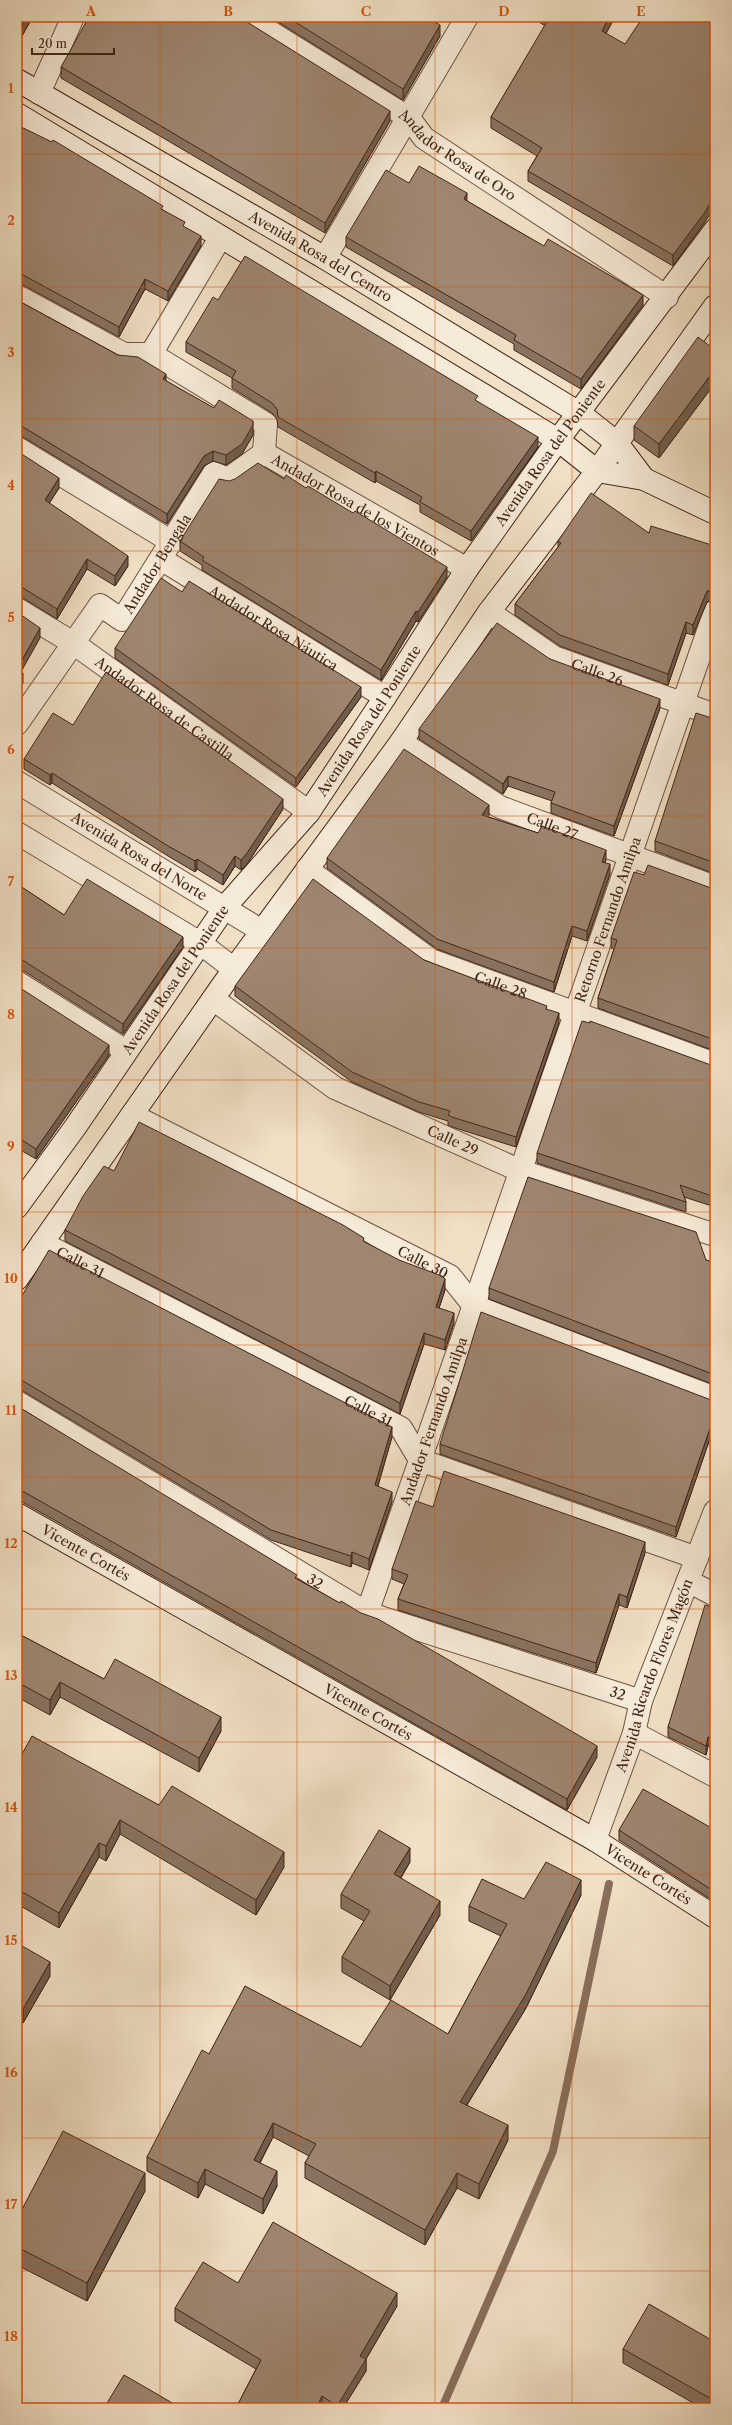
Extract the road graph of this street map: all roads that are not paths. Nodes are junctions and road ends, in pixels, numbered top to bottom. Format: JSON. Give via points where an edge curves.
{"nodes":[{"id":1,"x":73,"y":17,"type":"edge"},
{"id":2,"x":246,"y":17,"type":"edge"},
{"id":3,"x":467,"y":17,"type":"edge"},
{"id":4,"x":17,"y":80,"type":"edge"},
{"id":5,"x":39,"y":93,"type":"junction"},
{"id":6,"x":17,"y":114,"type":"edge"},
{"id":7,"x":409,"y":118,"type":"junction"},
{"id":8,"x":715,"y":230,"type":"edge"},
{"id":9,"x":220,"y":238,"type":"junction"},
{"id":10,"x":325,"y":258,"type":"junction"},
{"id":11,"x":17,"y":296,"type":"edge"},
{"id":12,"x":667,"y":297,"type":"junction"},
{"id":13,"x":715,"y":306,"type":"edge"},
{"id":14,"x":151,"y":354,"type":"junction"},
{"id":15,"x":579,"y":412,"type":"junction"},
{"id":16,"x":558,"y":440,"type":"junction"},
{"id":17,"x":617,"y":443,"type":"junction"},
{"id":18,"x":17,"y":448,"type":"edge"},
{"id":19,"x":264,"y":453,"type":"junction"},
{"id":20,"x":597,"y":471,"type":"junction"},
{"id":21,"x":644,"y":479,"type":"junction"},
{"id":22,"x":715,"y":513,"type":"edge"},
{"id":23,"x":166,"y":551,"type":"junction"},
{"id":24,"x":467,"y":569,"type":"junction"},
{"id":25,"x":17,"y":609,"type":"edge"},
{"id":26,"x":715,"y":611,"type":"edge"},
{"id":27,"x":489,"y":612,"type":"junction"},
{"id":28,"x":73,"y":643,"type":"junction"},
{"id":29,"x":386,"y":697,"type":"junction"},
{"id":30,"x":683,"y":704,"type":"junction"},
{"id":31,"x":715,"y":715,"type":"edge"},
{"id":32,"x":17,"y":724,"type":"edge"},
{"id":33,"x":401,"y":742,"type":"junction"},
{"id":34,"x":17,"y":782,"type":"edge"},
{"id":35,"x":309,"y":812,"type":"junction"},
{"id":36,"x":17,"y":833,"type":"edge"},
{"id":37,"x":630,"y":855,"type":"junction"},
{"id":38,"x":307,"y":869,"type":"junction"},
{"id":39,"x":715,"y":886,"type":"edge"},
{"id":40,"x":225,"y":907,"type":"junction"},
{"id":41,"x":262,"y":931,"type":"junction"},
{"id":42,"x":200,"y":943,"type":"junction"},
{"id":43,"x":234,"y":969,"type":"junction"},
{"id":44,"x":17,"y":982,"type":"edge"},
{"id":45,"x":213,"y":999,"type":"junction"},
{"id":46,"x":575,"y":1013,"type":"junction"},
{"id":47,"x":126,"y":1051,"type":"junction"},
{"id":48,"x":715,"y":1064,"type":"edge"},
{"id":49,"x":132,"y":1114,"type":"junction"},
{"id":50,"x":521,"y":1171,"type":"junction"},
{"id":51,"x":21,"y":1193,"type":"edge"},
{"id":52,"x":500,"y":1229,"type":"joint"},
{"id":53,"x":715,"y":1235,"type":"edge"},
{"id":54,"x":42,"y":1243,"type":"junction"},
{"id":55,"x":17,"y":1279,"type":"edge"},
{"id":56,"x":474,"y":1306,"type":"junction"},
{"id":57,"x":715,"y":1398,"type":"edge"},
{"id":58,"x":17,"y":1402,"type":"edge"},
{"id":59,"x":420,"y":1460,"type":"junction"},
{"id":60,"x":715,"y":1511,"type":"edge"},
{"id":61,"x":17,"y":1514,"type":"edge"},
{"id":62,"x":697,"y":1558,"type":"junction"},
{"id":63,"x":688,"y":1581,"type":"junction"},
{"id":64,"x":715,"y":1595,"type":"edge"},
{"id":65,"x":367,"y":1613,"type":"junction"},
{"id":66,"x":641,"y":1701,"type":"junction"},
{"id":67,"x":634,"y":1733,"type":"junction"},
{"id":68,"x":715,"y":1776,"type":"edge"},
{"id":69,"x":595,"y":1840,"type":"junction"},
{"id":70,"x":715,"y":1917,"type":"edge"}],
"edges":[{"from":1,"to":5,"type":"street"},
{"from":2,"to":7,"type":"street","name":"Andador Rosa de Oro"},
{"from":3,"to":7,"type":"street"},
{"from":4,"to":5,"type":"street","name":"Avenida Rosa del Centro"},
{"from":5,"to":10,"type":"street","name":"Avenida Rosa del Centro"},
{"from":6,"to":9,"type":"street"},
{"from":7,"to":10,"type":"street"},
{"from":7,"to":12,"type":"street","name":"Andador Rosa de Oro","via":[[424,138]]},
{"from":8,"to":12,"type":"street","name":"Avenida Rosa del Poniente"},
{"from":9,"to":14,"type":"street"},
{"from":9,"to":16,"type":"street"},
{"from":10,"to":15,"type":"street","name":"Avenida Rosa del Centro"},
{"from":11,"to":14,"type":"street","via":[[124,354]]},
{"from":12,"to":15,"type":"street","name":"Avenida Rosa del Poniente"},
{"from":13,"to":17,"type":"street"},
{"from":14,"to":19,"type":"street","name":"Andador Rosa de los Vientos","via":[[266,424]]},
{"from":15,"to":16,"type":"street","name":"Avenida Rosa del Poniente"},
{"from":15,"to":17,"type":"street","name":"Avenida Rosa del Centro"},
{"from":16,"to":20,"type":"street"},
{"from":16,"to":24,"type":"street","name":"Avenida Rosa del Poniente"},
{"from":17,"to":20,"type":"street"},
{"from":17,"to":21,"type":"street","name":"Avenida Rosa del Centro"},
{"from":18,"to":23,"type":"street","name":"Andador Rosa Náutica"},
{"from":19,"to":23,"type":"street","name":"Andador Bengala","via":[[228,479],[214,473]]},
{"from":19,"to":24,"type":"street","name":"Andador Rosa de los Vientos"},
{"from":20,"to":21,"type":"street"},
{"from":20,"to":27,"type":"street"},
{"from":21,"to":22,"type":"street"},
{"from":23,"to":28,"type":"street","name":"Andador Bengala","via":[[122,620],[100,605]]},
{"from":23,"to":29,"type":"street","name":"Andador Rosa Náutica"},
{"from":24,"to":29,"type":"street","name":"Avenida Rosa del Poniente"},
{"from":25,"to":28,"type":"street","name":"Andador Rosa de Castilla"},
{"from":26,"to":30,"type":"street","name":"Retorno Fernando Amilpa"},
{"from":27,"to":30,"type":"street","name":"Calle 26","via":[[554,657]]},
{"from":27,"to":33,"type":"street"},
{"from":28,"to":32,"type":"street","name":"Andador Bengala"},
{"from":28,"to":35,"type":"street","name":"Andador Rosa de Castilla"},
{"from":29,"to":35,"type":"street","name":"Avenida Rosa del Poniente"},
{"from":30,"to":31,"type":"street","name":"Calle 26"},
{"from":30,"to":37,"type":"street","name":"Retorno Fernando Amilpa"},
{"from":33,"to":37,"type":"street","name":"Calle 27","via":[[500,807]]},
{"from":33,"to":38,"type":"street"},
{"from":34,"to":40,"type":"street","name":"Avenida Rosa del Norte"},
{"from":35,"to":40,"type":"street","name":"Avenida Rosa del Poniente"},
{"from":36,"to":42,"type":"street"},
{"from":37,"to":39,"type":"street","name":"Calle 27"},
{"from":37,"to":46,"type":"street","name":"Retorno Fernando Amilpa"},
{"from":38,"to":41,"type":"street"},
{"from":38,"to":46,"type":"street","name":"Calle 28","via":[[432,960]]},
{"from":40,"to":41,"type":"street","name":"Avenida Rosa del Norte"},
{"from":40,"to":42,"type":"street","name":"Avenida Rosa del Poniente"},
{"from":41,"to":43,"type":"street"},
{"from":42,"to":43,"type":"street"},
{"from":42,"to":47,"type":"street","name":"Avenida Rosa del Poniente"},
{"from":43,"to":45,"type":"street"},
{"from":44,"to":47,"type":"street"},
{"from":45,"to":49,"type":"street"},
{"from":45,"to":50,"type":"street","name":"Calle 29","via":[[335,1088]]},
{"from":46,"to":48,"type":"street","name":"Calle 28"},
{"from":46,"to":50,"type":"street","name":"Retorno Fernando Amilpa"},
{"from":47,"to":51,"type":"street","name":"Avenida Rosa del Poniente","via":[[76,1126]]},
{"from":49,"to":54,"type":"street"},
{"from":49,"to":56,"type":"street","name":"Calle 30","via":[[450,1276]]},
{"from":50,"to":52,"type":"street","name":"Retorno Fernando Amilpa"},
{"from":50,"to":53,"type":"street","name":"Calle 29"},
{"from":52,"to":56,"type":"street","name":"Andador Fernando Amilpa"},
{"from":54,"to":55,"type":"street"},
{"from":54,"to":59,"type":"street","name":"Calle 31","via":[[401,1428]]},
{"from":56,"to":57,"type":"street"},
{"from":56,"to":59,"type":"street","name":"Andador Fernando Amilpa"},
{"from":58,"to":65,"type":"street","name":"32"},
{"from":59,"to":62,"type":"street"},
{"from":59,"to":65,"type":"street","name":"Andador Fernando Amilpa"},
{"from":60,"to":62,"type":"street","name":"Avenida Ricardo Flores Magón"},
{"from":61,"to":69,"type":"street","name":"Vicente Cortés"},
{"from":62,"to":63,"type":"street","name":"Avenida Ricardo Flores Magón"},
{"from":63,"to":64,"type":"street"},
{"from":63,"to":66,"type":"street","name":"Avenida Ricardo Flores Magón"},
{"from":65,"to":66,"type":"street","name":"32"},
{"from":66,"to":67,"type":"street","name":"Avenida Ricardo Flores Magón"},
{"from":67,"to":68,"type":"street"},
{"from":67,"to":69,"type":"street","name":"Avenida Ricardo Flores Magón"},
{"from":69,"to":70,"type":"street","name":"Vicente Cortés"}]}
